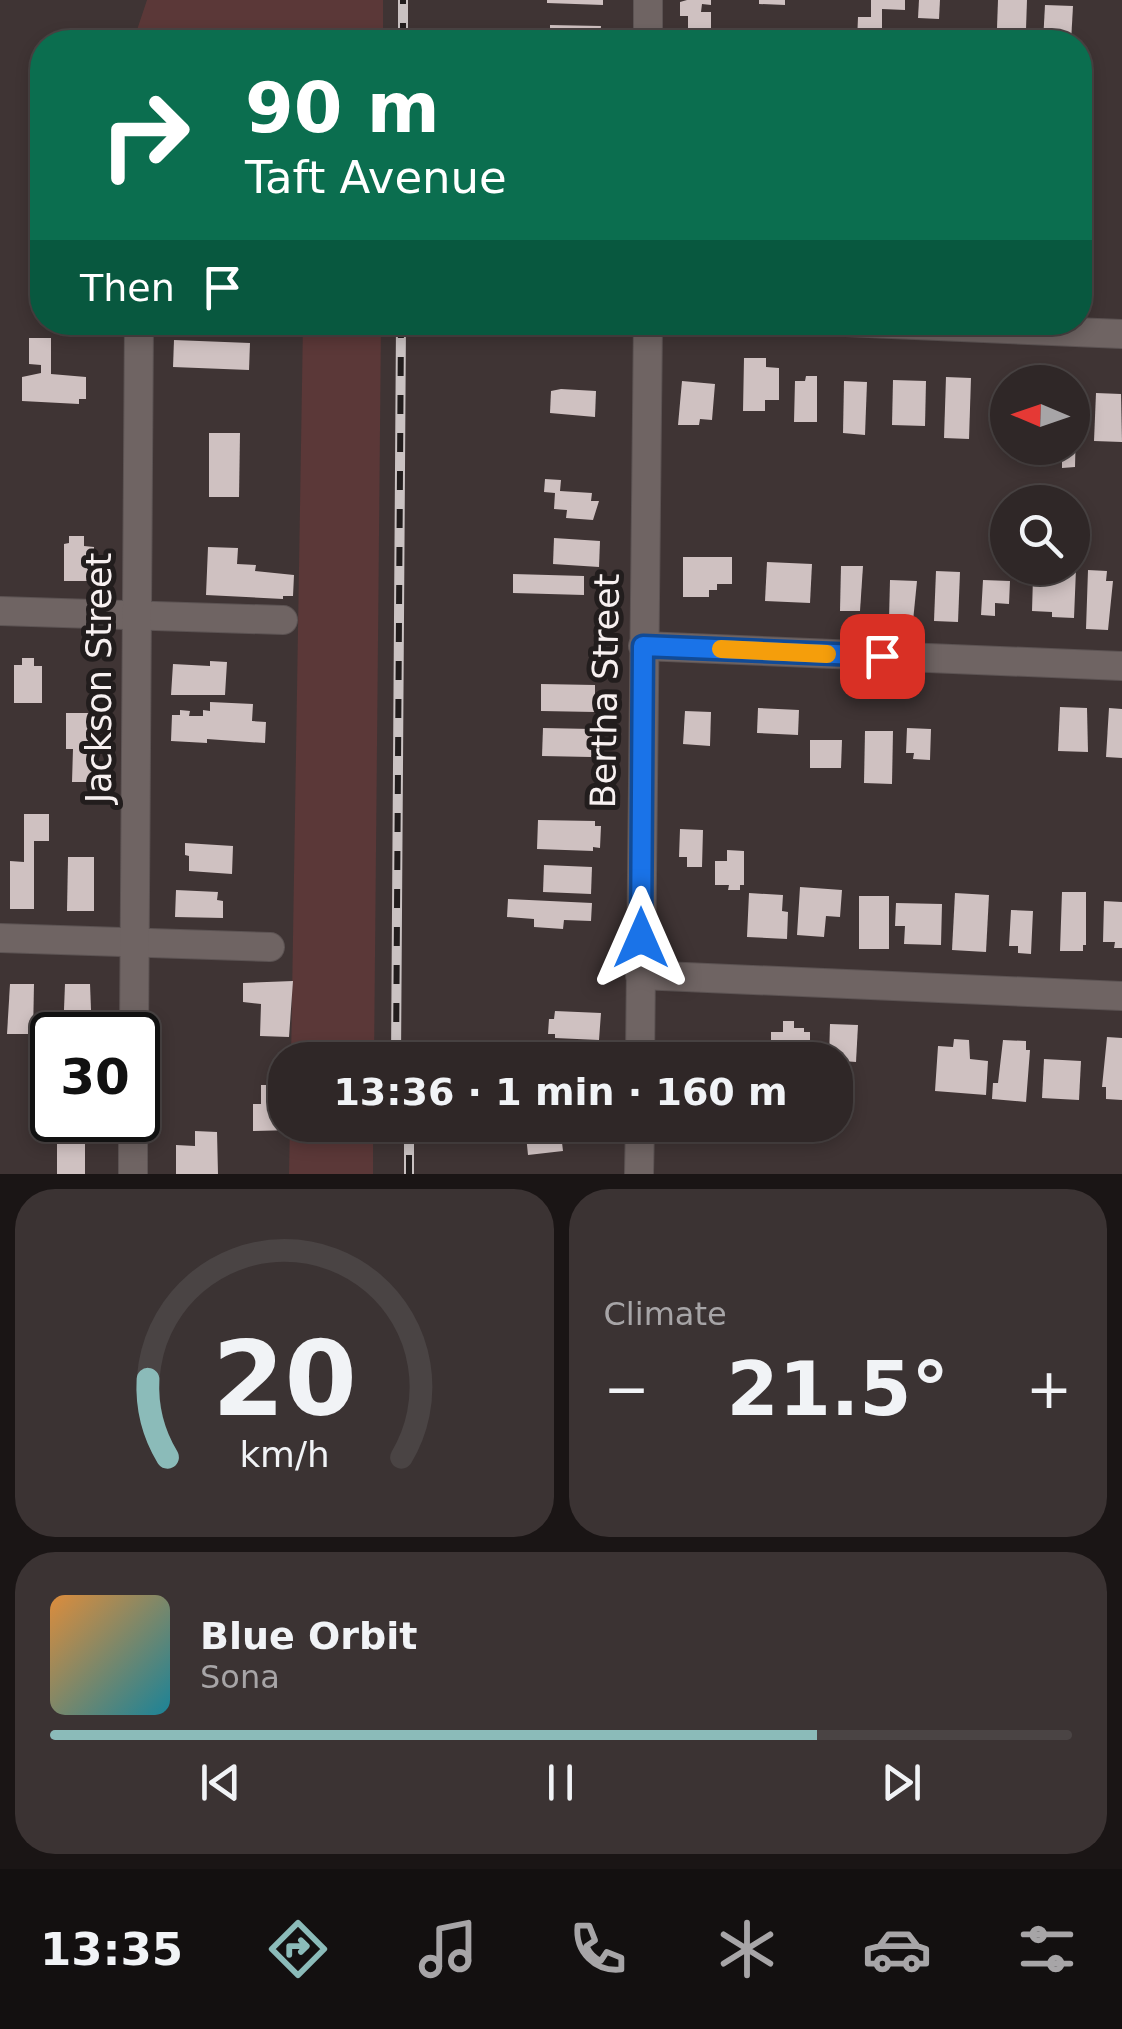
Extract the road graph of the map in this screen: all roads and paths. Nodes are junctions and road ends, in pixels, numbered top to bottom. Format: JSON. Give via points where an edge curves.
{"nodes":[{"id":1,"x":648,"y":0,"type":"edge"},
{"id":2,"x":648,"y":30,"type":"edge"},
{"id":3,"x":1092,"y":333,"type":"edge"},
{"id":4,"x":1122,"y":334,"type":"edge"},
{"id":5,"x":139,"y":335,"type":"edge"},
{"id":6,"x":648,"y":335,"type":"edge"},
{"id":7,"x":0,"y":611,"type":"edge"},
{"id":8,"x":137,"y":616,"type":"junction"},
{"id":9,"x":284,"y":620,"type":"dead end"},
{"id":10,"x":643,"y":646,"type":"junction"},
{"id":11,"x":1122,"y":666,"type":"edge"},
{"id":12,"x":0,"y":938,"type":"edge"},
{"id":13,"x":134,"y":942,"type":"junction"},
{"id":14,"x":270,"y":946,"type":"dead end"},
{"id":15,"x":640,"y":974,"type":"junction"},
{"id":16,"x":1122,"y":996,"type":"edge"},
{"id":17,"x":134,"y":1012,"type":"edge"},
{"id":18,"x":640,"y":1042,"type":"edge"},
{"id":19,"x":133,"y":1142,"type":"edge"},
{"id":20,"x":640,"y":1142,"type":"edge"},
{"id":21,"x":133,"y":1174,"type":"edge"},
{"id":22,"x":640,"y":1174,"type":"edge"}],
"edges":[{"from":1,"to":2,"type":"street"},
{"from":3,"to":4,"type":"street"},
{"from":5,"to":8,"type":"street","name":"Jackson Street"},
{"from":6,"to":10,"type":"street","name":"Bertha Street"},
{"from":7,"to":8,"type":"street"},
{"from":8,"to":9,"type":"street"},
{"from":8,"to":13,"type":"street","name":"Jackson Street"},
{"from":10,"to":11,"type":"street"},
{"from":10,"to":15,"type":"street","name":"Bertha Street"},
{"from":12,"to":13,"type":"street"},
{"from":13,"to":14,"type":"street"},
{"from":13,"to":17,"type":"street","name":"Jackson Street"},
{"from":15,"to":16,"type":"street"},
{"from":15,"to":18,"type":"street","name":"Bertha Street"},
{"from":19,"to":21,"type":"street"},
{"from":20,"to":22,"type":"street"}]}
